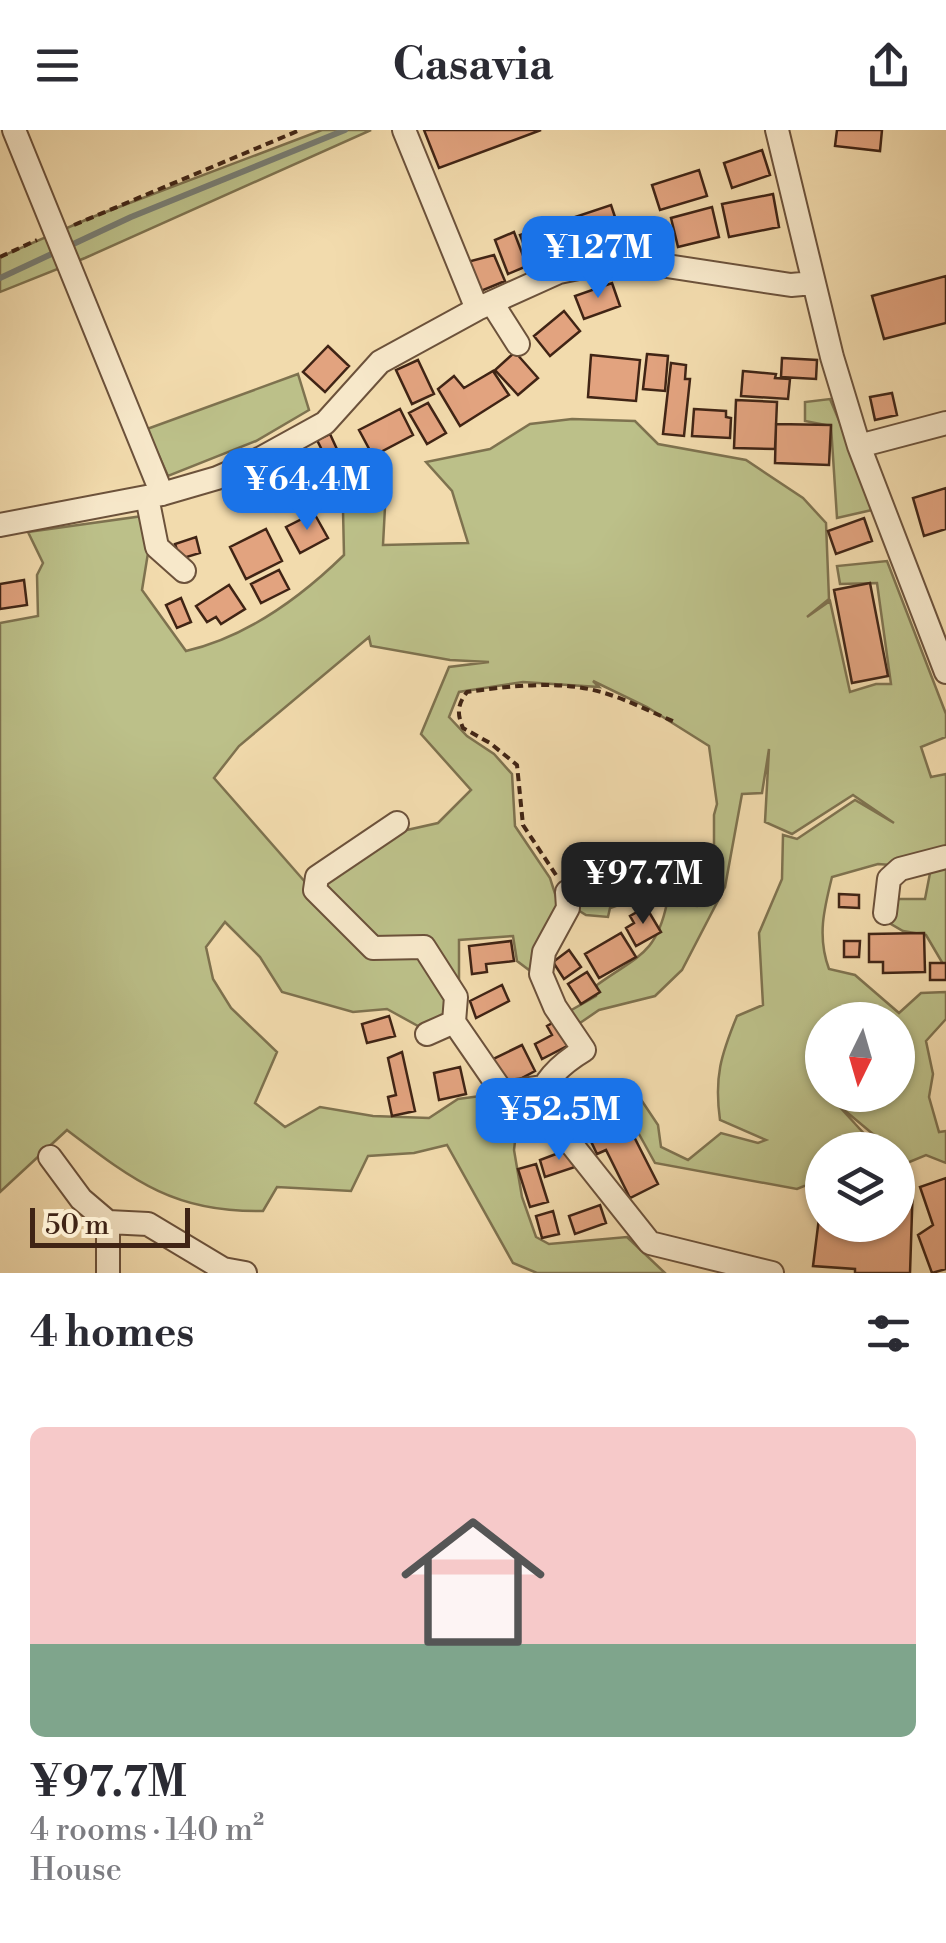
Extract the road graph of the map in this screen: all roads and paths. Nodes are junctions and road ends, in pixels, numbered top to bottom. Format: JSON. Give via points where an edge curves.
{"nodes":[{"id":1,"x":14,"y":130,"type":"edge"},
{"id":2,"x":300,"y":130,"type":"edge"},
{"id":3,"x":404,"y":130,"type":"edge"},
{"id":4,"x":778,"y":130,"type":"edge"},
{"id":5,"x":57,"y":234,"type":"junction"},
{"id":6,"x":0,"y":257,"type":"edge"},
{"id":7,"x":813,"y":282,"type":"junction"},
{"id":8,"x":484,"y":306,"type":"junction"},
{"id":9,"x":518,"y":344,"type":"dead end"},
{"id":10,"x":946,"y":423,"type":"edge"},
{"id":11,"x":859,"y":446,"type":"junction"},
{"id":12,"x":155,"y":496,"type":"junction"},
{"id":13,"x":0,"y":525,"type":"edge"},
{"id":14,"x":184,"y":571,"type":"dead end"},
{"id":15,"x":946,"y":672,"type":"edge"},
{"id":16,"x":675,"y":722,"type":"dead end"},
{"id":17,"x":397,"y":823,"type":"dead end"},
{"id":18,"x":946,"y":857,"type":"edge"},
{"id":19,"x":566,"y":892,"type":"joint"},
{"id":20,"x":885,"y":913,"type":"dead end"},
{"id":21,"x":454,"y":1022,"type":"junction"},
{"id":22,"x":427,"y":1034,"type":"dead end"},
{"id":23,"x":542,"y":1087,"type":"junction"},
{"id":24,"x":50,"y":1157,"type":"dead end"},
{"id":25,"x":108,"y":1222,"type":"junction"},
{"id":26,"x":108,"y":1273,"type":"edge"},
{"id":27,"x":244,"y":1273,"type":"edge"},
{"id":28,"x":772,"y":1273,"type":"edge"}],
"edges":[{"from":1,"to":5,"type":"street"},
{"from":2,"to":5,"type":"path"},
{"from":3,"to":8,"type":"street"},
{"from":4,"to":7,"type":"street"},
{"from":5,"to":6,"type":"path"},
{"from":5,"to":12,"type":"street"},
{"from":7,"to":8,"type":"street","via":[[607,262],[559,272]]},
{"from":7,"to":11,"type":"street"},
{"from":8,"to":9,"type":"street"},
{"from":8,"to":12,"type":"street","via":[[380,362],[324,423],[242,468]]},
{"from":10,"to":11,"type":"street"},
{"from":11,"to":15,"type":"street"},
{"from":12,"to":13,"type":"street"},
{"from":12,"to":14,"type":"street","via":[[156,547]]},
{"from":16,"to":19,"type":"path","via":[[601,692],[566,686],[503,686],[467,692],[459,702],[462,728],[517,765],[523,825]]},
{"from":17,"to":21,"type":"street","via":[[317,877],[316,890],[374,948],[424,947],[456,997]]},
{"from":18,"to":20,"type":"street","via":[[889,878]]},
{"from":19,"to":23,"type":"street","via":[[568,908],[544,952],[541,974],[584,1050]]},
{"from":21,"to":22,"type":"street"},
{"from":21,"to":23,"type":"street","via":[[502,1093]]},
{"from":23,"to":28,"type":"street","via":[[538,1102],[650,1243]]},
{"from":24,"to":25,"type":"street"},
{"from":25,"to":26,"type":"street"},
{"from":25,"to":27,"type":"street","via":[[148,1224],[224,1270]]}]}
